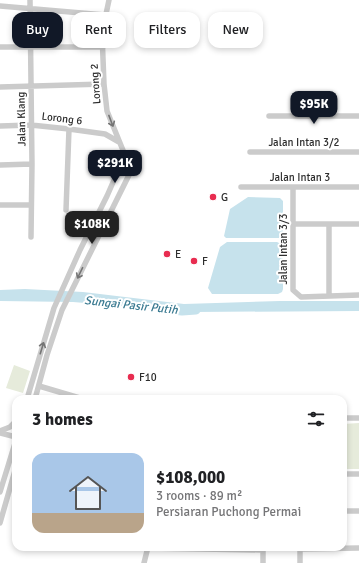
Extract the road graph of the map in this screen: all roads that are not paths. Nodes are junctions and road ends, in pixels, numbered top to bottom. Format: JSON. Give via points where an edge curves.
{"nodes":[{"id":1,"x":30,"y":0,"type":"edge"},
{"id":2,"x":109,"y":0,"type":"edge"},
{"id":3,"x":0,"y":6,"type":"edge"},
{"id":4,"x":30,"y":9,"type":"junction"},
{"id":5,"x":71,"y":12,"type":"edge"},
{"id":6,"x":106,"y":12,"type":"edge"},
{"id":7,"x":0,"y":47,"type":"edge"},
{"id":8,"x":12,"y":47,"type":"edge"},
{"id":9,"x":30,"y":48,"type":"edge"},
{"id":10,"x":103,"y":48,"type":"edge"},
{"id":11,"x":104,"y":84,"type":"junction"},
{"id":12,"x":31,"y":86,"type":"junction"},
{"id":13,"x":0,"y":87,"type":"edge"},
{"id":14,"x":269,"y":116,"type":"dead end"},
{"id":15,"x":359,"y":116,"type":"edge"},
{"id":16,"x":31,"y":125,"type":"junction"},
{"id":17,"x":0,"y":126,"type":"edge"},
{"id":18,"x":69,"y":129,"type":"junction"},
{"id":19,"x":119,"y":142,"type":"junction"},
{"id":20,"x":250,"y":152,"type":"dead end"},
{"id":21,"x":359,"y":152,"type":"edge"},
{"id":22,"x":125,"y":155,"type":"junction"},
{"id":23,"x":32,"y":164,"type":"junction"},
{"id":24,"x":0,"y":165,"type":"edge"},
{"id":25,"x":241,"y":187,"type":"dead end"},
{"id":26,"x":359,"y":187,"type":"edge"},
{"id":27,"x":293,"y":188,"type":"junction"},
{"id":28,"x":0,"y":205,"type":"edge"},
{"id":29,"x":31,"y":205,"type":"junction"},
{"id":30,"x":66,"y":210,"type":"dead end"},
{"id":31,"x":293,"y":224,"type":"junction"},
{"id":32,"x":329,"y":224,"type":"junction"},
{"id":33,"x":359,"y":224,"type":"edge"},
{"id":34,"x":31,"y":237,"type":"dead end"},
{"id":35,"x":359,"y":295,"type":"edge"},
{"id":36,"x":329,"y":296,"type":"junction"},
{"id":37,"x":38,"y":362,"type":"junction"},
{"id":38,"x":39,"y":386,"type":"junction"},
{"id":39,"x":29,"y":395,"type":"edge"},
{"id":40,"x":31,"y":395,"type":"edge"},
{"id":41,"x":37,"y":395,"type":"edge"},
{"id":42,"x":69,"y":395,"type":"edge"},
{"id":43,"x":347,"y":418,"type":"edge"},
{"id":44,"x":359,"y":418,"type":"edge"},
{"id":45,"x":12,"y":425,"type":"edge"},
{"id":46,"x":0,"y":432,"type":"edge"},
{"id":47,"x":12,"y":436,"type":"edge"},
{"id":48,"x":12,"y":453,"type":"edge"},
{"id":49,"x":347,"y":474,"type":"edge"},
{"id":50,"x":359,"y":474,"type":"edge"},
{"id":51,"x":12,"y":481,"type":"edge"},
{"id":52,"x":0,"y":492,"type":"edge"},
{"id":53,"x":347,"y":511,"type":"edge"},
{"id":54,"x":359,"y":511,"type":"edge"},
{"id":55,"x":0,"y":523,"type":"edge"},
{"id":56,"x":347,"y":548,"type":"edge"},
{"id":57,"x":359,"y":548,"type":"edge"},
{"id":58,"x":147,"y":551,"type":"edge"},
{"id":59,"x":263,"y":551,"type":"edge"},
{"id":60,"x":300,"y":551,"type":"edge"},
{"id":61,"x":144,"y":563,"type":"edge"},
{"id":62,"x":263,"y":563,"type":"edge"},
{"id":63,"x":300,"y":563,"type":"edge"}],
"edges":[{"from":1,"to":4,"type":"street","name":"Jalan Klang"},
{"from":2,"to":6,"type":"street","name":"Lorong 2"},
{"from":3,"to":4,"type":"street"},
{"from":4,"to":5,"type":"street"},
{"from":7,"to":8,"type":"street"},
{"from":9,"to":12,"type":"street","name":"Jalan Klang"},
{"from":10,"to":11,"type":"street","name":"Lorong 2"},
{"from":11,"to":12,"type":"street"},
{"from":11,"to":19,"type":"street","name":"Lorong 2","one_way":true,"via":[[107,111]]},
{"from":12,"to":13,"type":"street"},
{"from":12,"to":16,"type":"street","name":"Jalan Klang"},
{"from":14,"to":15,"type":"street"},
{"from":16,"to":17,"type":"street","name":"Lorong 6"},
{"from":16,"to":18,"type":"street","name":"Lorong 6"},
{"from":16,"to":23,"type":"street","name":"Jalan Klang"},
{"from":18,"to":19,"type":"street","name":"Lorong 6","via":[[105,134]]},
{"from":18,"to":30,"type":"street"},
{"from":19,"to":22,"type":"street","name":"Lorong 2"},
{"from":20,"to":21,"type":"street","name":"Jalan Intan 3/2"},
{"from":37,"to":22,"type":"street","one_way":true,"via":[[63,287]]},
{"from":22,"to":38,"type":"street","name":"Lorong 2","one_way":true,"via":[[130,174],[62,310]]},
{"from":23,"to":24,"type":"street"},
{"from":23,"to":29,"type":"street","name":"Jalan Klang"},
{"from":25,"to":27,"type":"street","name":"Jalan Intan 3"},
{"from":26,"to":27,"type":"street","name":"Jalan Intan 3"},
{"from":27,"to":31,"type":"street","name":"Jalan Intan 3/3"},
{"from":28,"to":29,"type":"street"},
{"from":29,"to":34,"type":"street","name":"Jalan Klang"},
{"from":31,"to":32,"type":"street"},
{"from":31,"to":36,"type":"street","name":"Jalan Intan 3/3","via":[[293,290],[301,297]]},
{"from":32,"to":33,"type":"street"},
{"from":32,"to":36,"type":"street"},
{"from":35,"to":36,"type":"street","name":"Jalan Intan 3/3"},
{"from":37,"to":38,"type":"street","via":[[36,381]]},
{"from":37,"to":39,"type":"street"},
{"from":38,"to":40,"type":"street"},
{"from":38,"to":41,"type":"street","name":"Lorong 2"},
{"from":38,"to":42,"type":"street"},
{"from":43,"to":44,"type":"street"},
{"from":45,"to":46,"type":"street"},
{"from":46,"to":47,"type":"street"},
{"from":48,"to":52,"type":"street"},
{"from":49,"to":50,"type":"street"},
{"from":51,"to":55,"type":"street"},
{"from":53,"to":54,"type":"street"},
{"from":56,"to":57,"type":"street"},
{"from":58,"to":61,"type":"street"},
{"from":59,"to":62,"type":"street"},
{"from":60,"to":63,"type":"street"}]}
